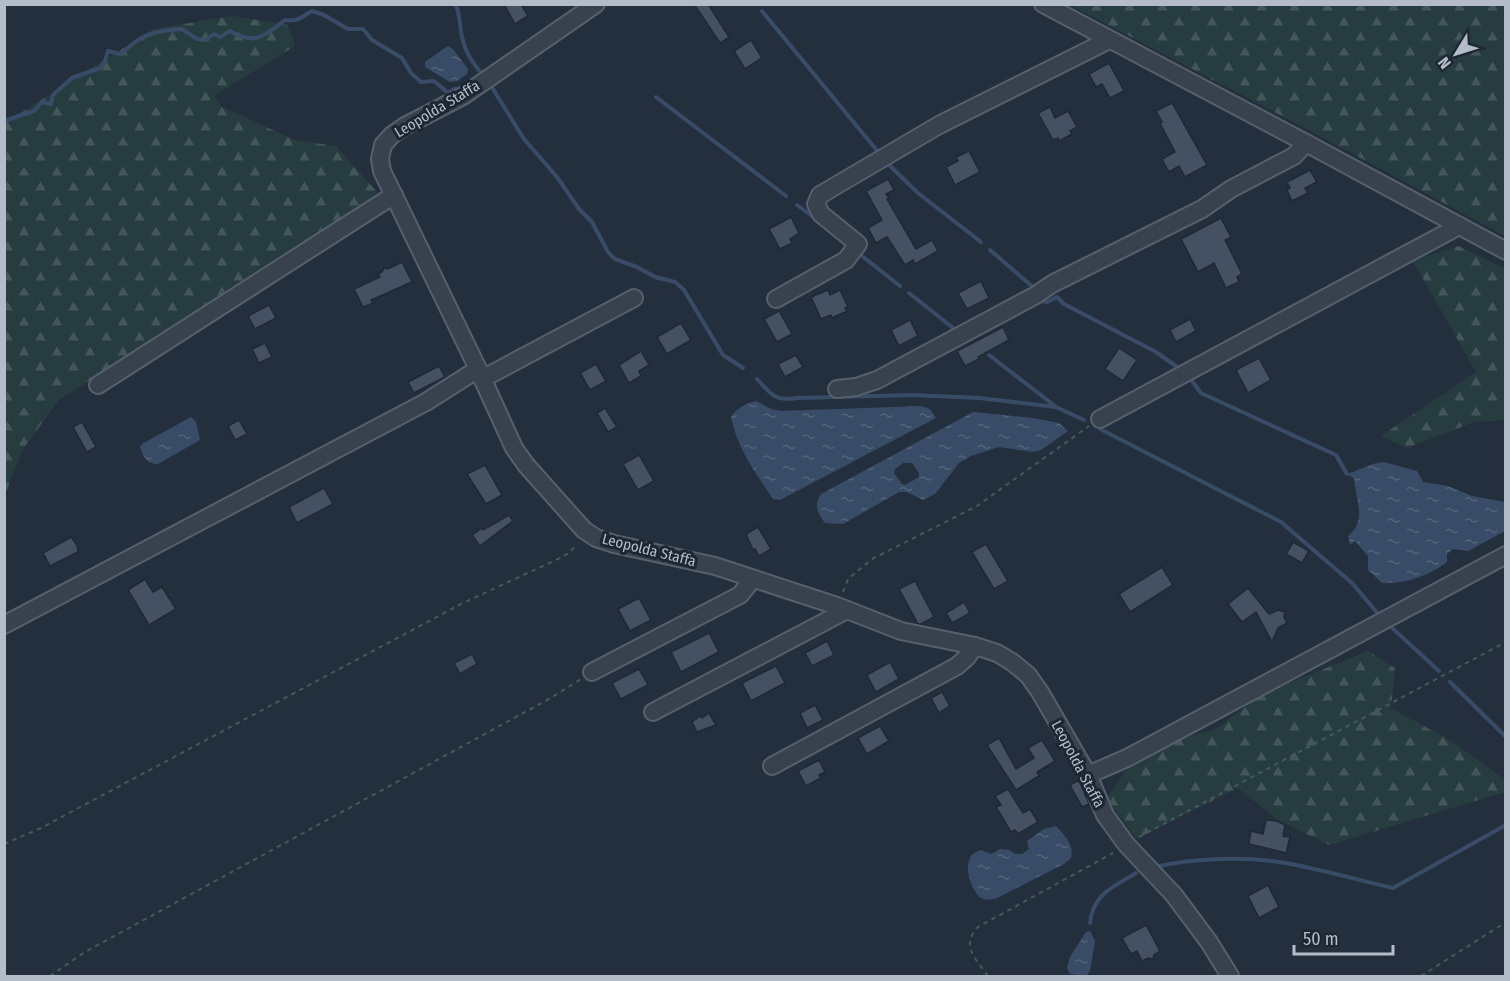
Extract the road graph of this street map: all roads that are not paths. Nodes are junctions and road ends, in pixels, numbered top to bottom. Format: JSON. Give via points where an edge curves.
{"nodes":[{"id":1,"x":596,"y":4,"type":"edge"},
{"id":2,"x":1043,"y":4,"type":"edge"},
{"id":3,"x":1109,"y":40,"type":"junction"},
{"id":4,"x":1306,"y":143,"type":"junction"},
{"id":5,"x":394,"y":195,"type":"junction"},
{"id":6,"x":1459,"y":226,"type":"junction"},
{"id":7,"x":1506,"y":252,"type":"edge"},
{"id":8,"x":634,"y":298,"type":"dead end"},
{"id":9,"x":776,"y":299,"type":"dead end"},
{"id":10,"x":480,"y":374,"type":"junction"},
{"id":11,"x":98,"y":385,"type":"dead end"},
{"id":12,"x":837,"y":389,"type":"dead end"},
{"id":13,"x":1100,"y":419,"type":"road end"},
{"id":14,"x":1506,"y":555,"type":"edge"},
{"id":15,"x":753,"y":579,"type":"junction"},
{"id":16,"x":842,"y":608,"type":"junction"},
{"id":17,"x":4,"y":625,"type":"edge"},
{"id":18,"x":975,"y":646,"type":"junction"},
{"id":19,"x":592,"y":672,"type":"road end"},
{"id":20,"x":653,"y":712,"type":"dead end"},
{"id":21,"x":772,"y":766,"type":"dead end"},
{"id":22,"x":1088,"y":775,"type":"junction"},
{"id":23,"x":1230,"y":976,"type":"edge"}],
"edges":[{"from":1,"to":5,"type":"street","name":"Leopolda Staffa","via":[[463,96],[392,135],[383,145],[380,159]]},
{"from":2,"to":3,"type":"street"},
{"from":3,"to":4,"type":"street"},
{"from":3,"to":9,"type":"street","via":[[939,125],[820,195],[816,204],[820,214],[858,244],[846,260]]},
{"from":4,"to":6,"type":"street"},
{"from":4,"to":12,"type":"street","via":[[1294,156],[1202,209],[1052,284],[878,380]]},
{"from":5,"to":10,"type":"street","name":"Leopolda Staffa"},
{"from":5,"to":11,"type":"street"},
{"from":6,"to":7,"type":"street"},
{"from":6,"to":13,"type":"street"},
{"from":8,"to":10,"type":"street"},
{"from":10,"to":15,"type":"street","name":"Leopolda Staffa","via":[[514,448],[584,530],[615,544],[715,566]]},
{"from":10,"to":17,"type":"street"},
{"from":14,"to":22,"type":"street","via":[[1127,758]]},
{"from":15,"to":16,"type":"street","name":"Leopolda Staffa"},
{"from":15,"to":19,"type":"street","via":[[740,595]]},
{"from":16,"to":18,"type":"street","name":"Leopolda Staffa","via":[[901,631]]},
{"from":16,"to":20,"type":"street"},
{"from":18,"to":21,"type":"street","via":[[957,666]]},
{"from":18,"to":22,"type":"street","name":"Leopolda Staffa","via":[[997,653],[1028,675]]},
{"from":22,"to":23,"type":"street","name":"Leopolda Staffa","via":[[1105,815],[1126,844],[1174,895]]}]}
